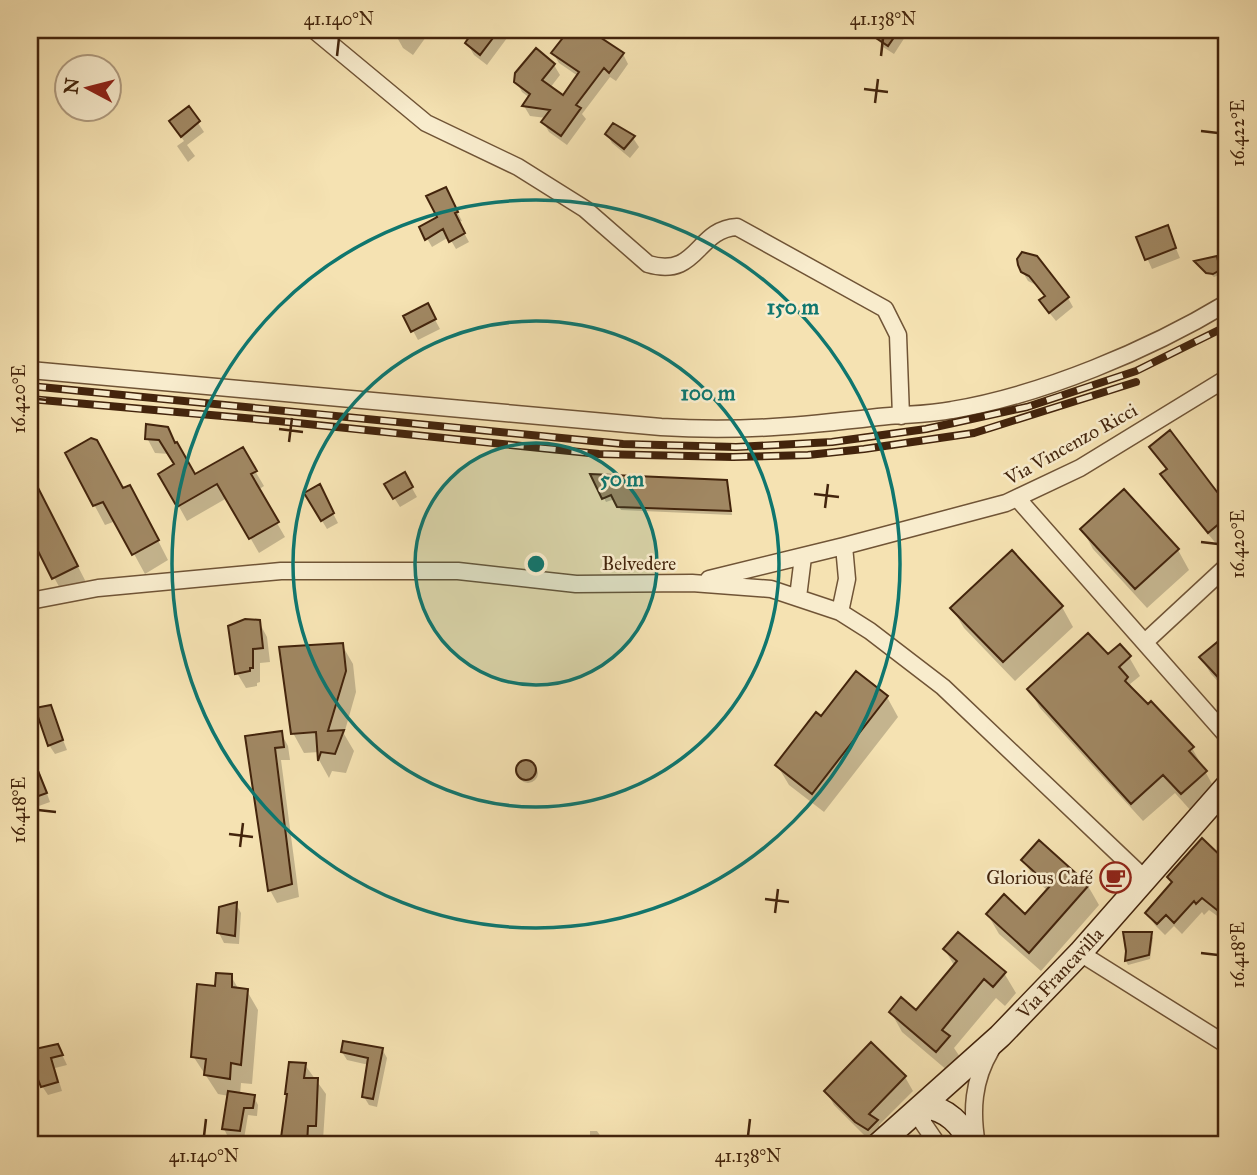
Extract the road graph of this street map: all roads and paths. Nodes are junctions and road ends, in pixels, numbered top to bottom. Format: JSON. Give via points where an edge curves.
{"nodes":[{"id":1,"x":314,"y":30,"type":"edge"},
{"id":2,"x":1227,"y":303,"type":"edge"},
{"id":3,"x":30,"y":370,"type":"edge"},
{"id":4,"x":1227,"y":378,"type":"edge"},
{"id":5,"x":901,"y":416,"type":"junction"},
{"id":6,"x":1017,"y":498,"type":"junction"},
{"id":7,"x":844,"y":546,"type":"junction"},
{"id":8,"x":803,"y":557,"type":"junction"},
{"id":9,"x":1227,"y":566,"type":"edge"},
{"id":10,"x":692,"y":583,"type":"junction"},
{"id":11,"x":798,"y":597,"type":"junction"},
{"id":12,"x":30,"y":600,"type":"edge"},
{"id":13,"x":840,"y":612,"type":"junction"},
{"id":14,"x":1145,"y":642,"type":"junction"},
{"id":15,"x":1227,"y":736,"type":"edge"},
{"id":16,"x":1227,"y":786,"type":"edge"},
{"id":17,"x":1145,"y":879,"type":"junction"},
{"id":18,"x":1080,"y":953,"type":"junction"},
{"id":19,"x":1000,"y":1036,"type":"junction"},
{"id":20,"x":1227,"y":1045,"type":"edge"},
{"id":21,"x":923,"y":1106,"type":"junction"},
{"id":22,"x":878,"y":1145,"type":"edge"},
{"id":23,"x":938,"y":1145,"type":"edge"},
{"id":24,"x":972,"y":1145,"type":"edge"},
{"id":25,"x":977,"y":1145,"type":"edge"}],
"edges":[{"from":1,"to":5,"type":"street","via":[[426,123],[519,167],[585,209],[648,264],[672,267],[687,260],[718,231],[737,227],[886,309],[898,335]]},
{"from":2,"to":5,"type":"street","via":[[1171,334],[1063,380],[955,410]]},
{"from":3,"to":5,"type":"street","via":[[704,429],[795,427]]},
{"from":4,"to":6,"type":"street","name":"Via Vincenzo Ricci","via":[[1080,468]]},
{"from":6,"to":7,"type":"street","name":"Via Vincenzo Ricci"},
{"from":6,"to":14,"type":"street"},
{"from":7,"to":8,"type":"street","name":"Via Vincenzo Ricci"},
{"from":7,"to":13,"type":"street","via":[[847,579]]},
{"from":8,"to":10,"type":"street","name":"Via Vincenzo Ricci"},
{"from":8,"to":11,"type":"street"},
{"from":9,"to":14,"type":"street"},
{"from":10,"to":11,"type":"street","name":"Belvedere","via":[[771,589]]},
{"from":10,"to":12,"type":"street","name":"Belvedere","via":[[576,584],[458,571],[281,571],[98,588]]},
{"from":11,"to":13,"type":"street","name":"Belvedere"},
{"from":13,"to":17,"type":"street","name":"Belvedere","via":[[943,687]]},
{"from":14,"to":15,"type":"street"},
{"from":16,"to":17,"type":"street","name":"Via Francavilla"},
{"from":17,"to":18,"type":"street","name":"Via Francavilla"},
{"from":18,"to":19,"type":"street","name":"Via Francavilla"},
{"from":18,"to":20,"type":"street"},
{"from":19,"to":21,"type":"street","name":"Via Francavilla"},
{"from":19,"to":25,"type":"street","via":[[975,1087]]},
{"from":21,"to":22,"type":"street","name":"Via Francavilla"},
{"from":21,"to":23,"type":"street","via":[[923,1123]]},
{"from":21,"to":24,"type":"street","via":[[950,1115]]}]}
